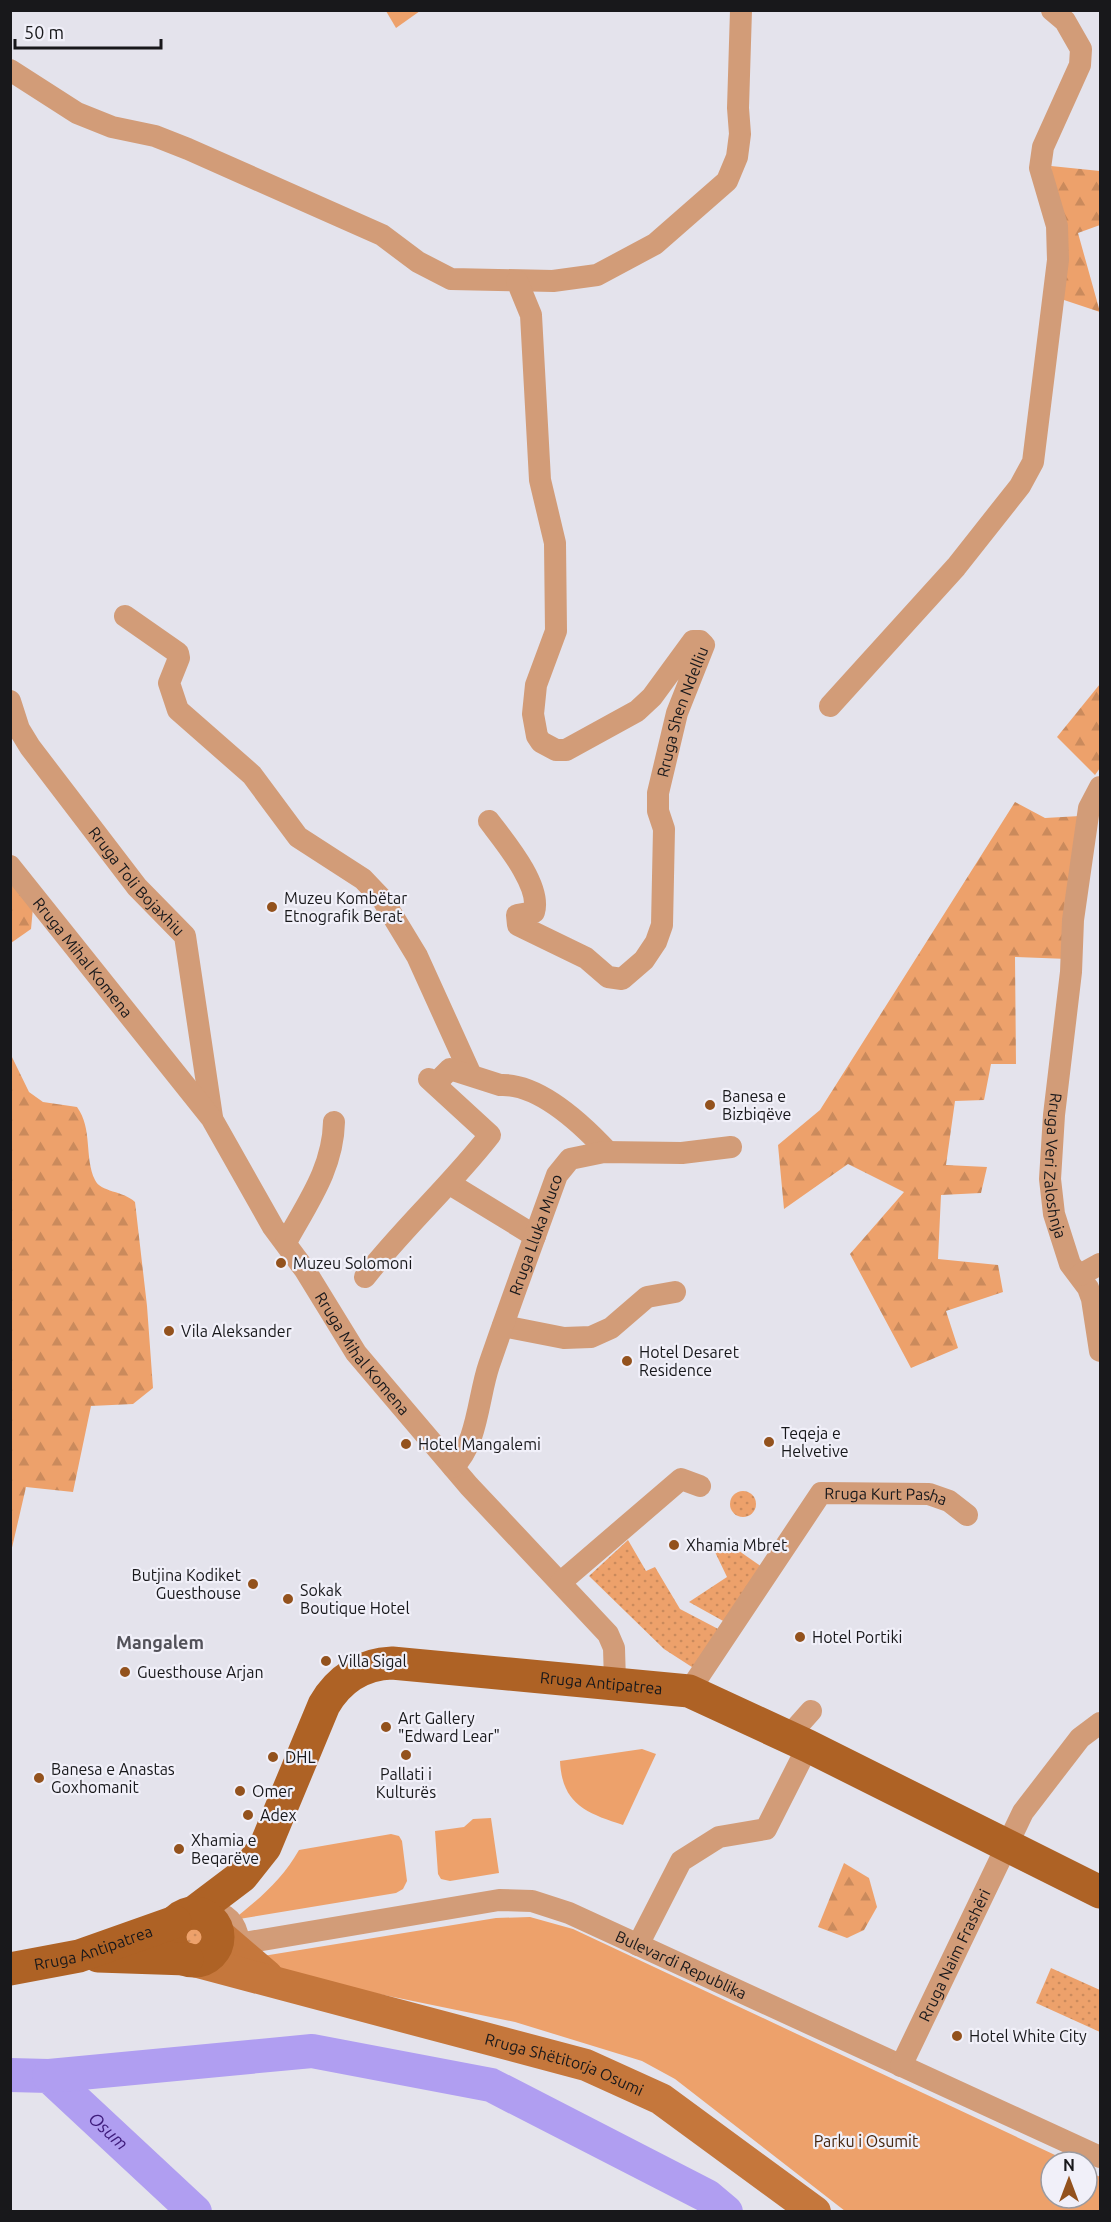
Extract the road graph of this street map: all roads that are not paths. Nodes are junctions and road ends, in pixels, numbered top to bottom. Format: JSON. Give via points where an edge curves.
{"nodes":[{"id":1,"x":741,"y":10,"type":"edge"},
{"id":2,"x":1052,"y":10,"type":"edge"},
{"id":3,"x":10,"y":70,"type":"edge"},
{"id":4,"x":517,"y":281,"type":"junction"},
{"id":5,"x":125,"y":616,"type":"dead end"},
{"id":6,"x":10,"y":701,"type":"edge"},
{"id":7,"x":830,"y":706,"type":"dead end"},
{"id":8,"x":1101,"y":787,"type":"edge"},
{"id":9,"x":489,"y":821,"type":"dead end"},
{"id":10,"x":10,"y":866,"type":"edge"},
{"id":11,"x":471,"y":1075,"type":"junction"},
{"id":12,"x":212,"y":1119,"type":"junction"},
{"id":13,"x":334,"y":1122,"type":"dead end"},
{"id":14,"x":731,"y":1147,"type":"dead end"},
{"id":15,"x":608,"y":1152,"type":"junction"},
{"id":16,"x":450,"y":1184,"type":"junction"},
{"id":17,"x":535,"y":1236,"type":"junction"},
{"id":18,"x":286,"y":1242,"type":"junction"},
{"id":19,"x":1101,"y":1264,"type":"edge"},
{"id":20,"x":1080,"y":1275,"type":"junction"},
{"id":21,"x":365,"y":1277,"type":"dead end"},
{"id":22,"x":675,"y":1292,"type":"dead end"},
{"id":23,"x":503,"y":1326,"type":"junction"},
{"id":24,"x":1101,"y":1351,"type":"edge"},
{"id":25,"x":453,"y":1467,"type":"junction"},
{"id":26,"x":700,"y":1486,"type":"dead end"},
{"id":27,"x":967,"y":1515,"type":"dead end"},
{"id":28,"x":561,"y":1582,"type":"junction"},
{"id":29,"x":615,"y":1682,"type":"junction"},
{"id":30,"x":689,"y":1691,"type":"junction"},
{"id":31,"x":811,"y":1711,"type":"dead end"},
{"id":32,"x":1101,"y":1723,"type":"edge"},
{"id":33,"x":797,"y":1742,"type":"junction"},
{"id":34,"x":1008,"y":1846,"type":"junction"},
{"id":35,"x":1101,"y":1892,"type":"edge"},
{"id":36,"x":217,"y":1936,"type":"junction"},
{"id":37,"x":638,"y":1945,"type":"junction"},
{"id":38,"x":79,"y":1956,"type":"junction"},
{"id":39,"x":187,"y":1959,"type":"junction"},
{"id":40,"x":10,"y":1969,"type":"edge"},
{"id":41,"x":901,"y":2066,"type":"junction"},
{"id":42,"x":1101,"y":2157,"type":"edge"},
{"id":43,"x":815,"y":2211,"type":"edge"}],
"edges":[{"from":1,"to":4,"type":"street","via":[[740,134],[737,157],[727,181],[655,244],[627,261],[597,275]]},
{"from":2,"to":7,"type":"street","via":[[1065,21],[1081,49],[1080,65],[1043,147],[1040,168],[1057,226],[1058,260],[1033,462],[1020,486],[956,567]]},
{"from":3,"to":4,"type":"street","via":[[77,113],[188,149],[382,235],[418,262],[451,279]]},
{"from":4,"to":9,"type":"street","name":"Rruga Shen Ndelliu","via":[[531,321],[540,480],[555,543],[556,631],[536,685],[533,714],[537,736],[548,747],[566,750],[630,717],[652,697],[693,641],[704,645],[666,753],[658,804],[664,829],[662,925],[644,960],[622,979],[608,977],[586,958],[518,925],[517,915],[536,909],[534,895],[517,859]]},
{"from":5,"to":11,"type":"street","via":[[178,653],[169,683],[178,710],[252,775],[298,837],[363,879],[383,900],[417,956]]},
{"from":6,"to":12,"type":"street","name":"Rruga Toli Bojaxhiu","via":[[19,729],[42,763],[137,887],[185,936]]},
{"from":8,"to":20,"type":"street","name":"Rruga Veri Zaloshnja","via":[[1089,808],[1073,920],[1050,1179],[1054,1214],[1070,1264]]},
{"from":10,"to":12,"type":"street","name":"Rruga Mihal Komena"},
{"from":11,"to":15,"type":"street","via":[[541,1096],[589,1132]]},
{"from":11,"to":16,"type":"street","via":[[450,1069],[432,1081],[490,1133]]},
{"from":12,"to":18,"type":"street","name":"Rruga Mihal Komena","via":[[273,1227]]},
{"from":13,"to":18,"type":"street","via":[[324,1174]]},
{"from":14,"to":15,"type":"street","name":"Rruga Lluka Muco","via":[[682,1154]]},
{"from":15,"to":17,"type":"street","name":"Rruga Lluka Muco","via":[[570,1159],[557,1175]]},
{"from":16,"to":17,"type":"street"},
{"from":16,"to":21,"type":"street","via":[[397,1237]]},
{"from":17,"to":23,"type":"street","name":"Rruga Lluka Muco"},
{"from":18,"to":25,"type":"street","name":"Rruga Mihal Komena","via":[[356,1353]]},
{"from":19,"to":20,"type":"street"},
{"from":20,"to":24,"type":"street","name":"Rruga Veri Zaloshnja","via":[[1092,1299]]},
{"from":22,"to":23,"type":"street","via":[[647,1297],[611,1328],[591,1337],[564,1338]]},
{"from":23,"to":25,"type":"street","name":"Rruga Lluka Muco","via":[[468,1444]]},
{"from":25,"to":28,"type":"street","name":"Rruga Mihal Komena"},
{"from":26,"to":28,"type":"street","via":[[681,1479]]},
{"from":27,"to":30,"type":"street","name":"Rruga Kurt Pasha","via":[[949,1501],[929,1494],[821,1493]]},
{"from":28,"to":29,"type":"street","name":"Rruga Mihal Komena","via":[[608,1634],[614,1648]]},
{"from":29,"to":30,"type":"main road","name":"Rruga Antipatrea"},
{"from":29,"to":36,"type":"main road","name":"Rruga Antipatrea","via":[[408,1662],[377,1664],[355,1673],[332,1691],[324,1704],[275,1828],[242,1876]]},
{"from":30,"to":33,"type":"main road","name":"Rruga Antipatrea"},
{"from":31,"to":33,"type":"street"},
{"from":32,"to":34,"type":"street","name":"Rruga Naim Frashëri","via":[[1080,1738],[1039,1790],[1023,1812]]},
{"from":33,"to":34,"type":"main road","name":"Rruga Antipatrea"},
{"from":33,"to":37,"type":"street","via":[[766,1829],[720,1837],[681,1861]]},
{"from":34,"to":35,"type":"main road","name":"Rruga Antipatrea"},
{"from":34,"to":41,"type":"street","name":"Rruga Naim Frashëri"},
{"from":36,"to":37,"type":"street","name":"Bulevardi Republika","via":[[519,1900],[550,1906]]},
{"from":36,"to":38,"type":"main road","name":"Rruga Antipatrea"},
{"from":36,"to":39,"type":"main road","name":"Rruga Shëtitorja Osumi"},
{"from":36,"to":39,"type":"main road","via":[[171,1929],[171,1944]]},
{"from":36,"to":43,"type":"main road","name":"Rruga Shëtitorja Osumi","via":[[280,1986],[586,2065],[661,2099]]},
{"from":37,"to":41,"type":"street","name":"Bulevardi Republika"},
{"from":38,"to":39,"type":"main road","name":"Rruga Shëtitorja Osumi"},
{"from":38,"to":40,"type":"main road","name":"Rruga Antipatrea"},
{"from":41,"to":42,"type":"street","name":"Bulevardi Republika"}]}
